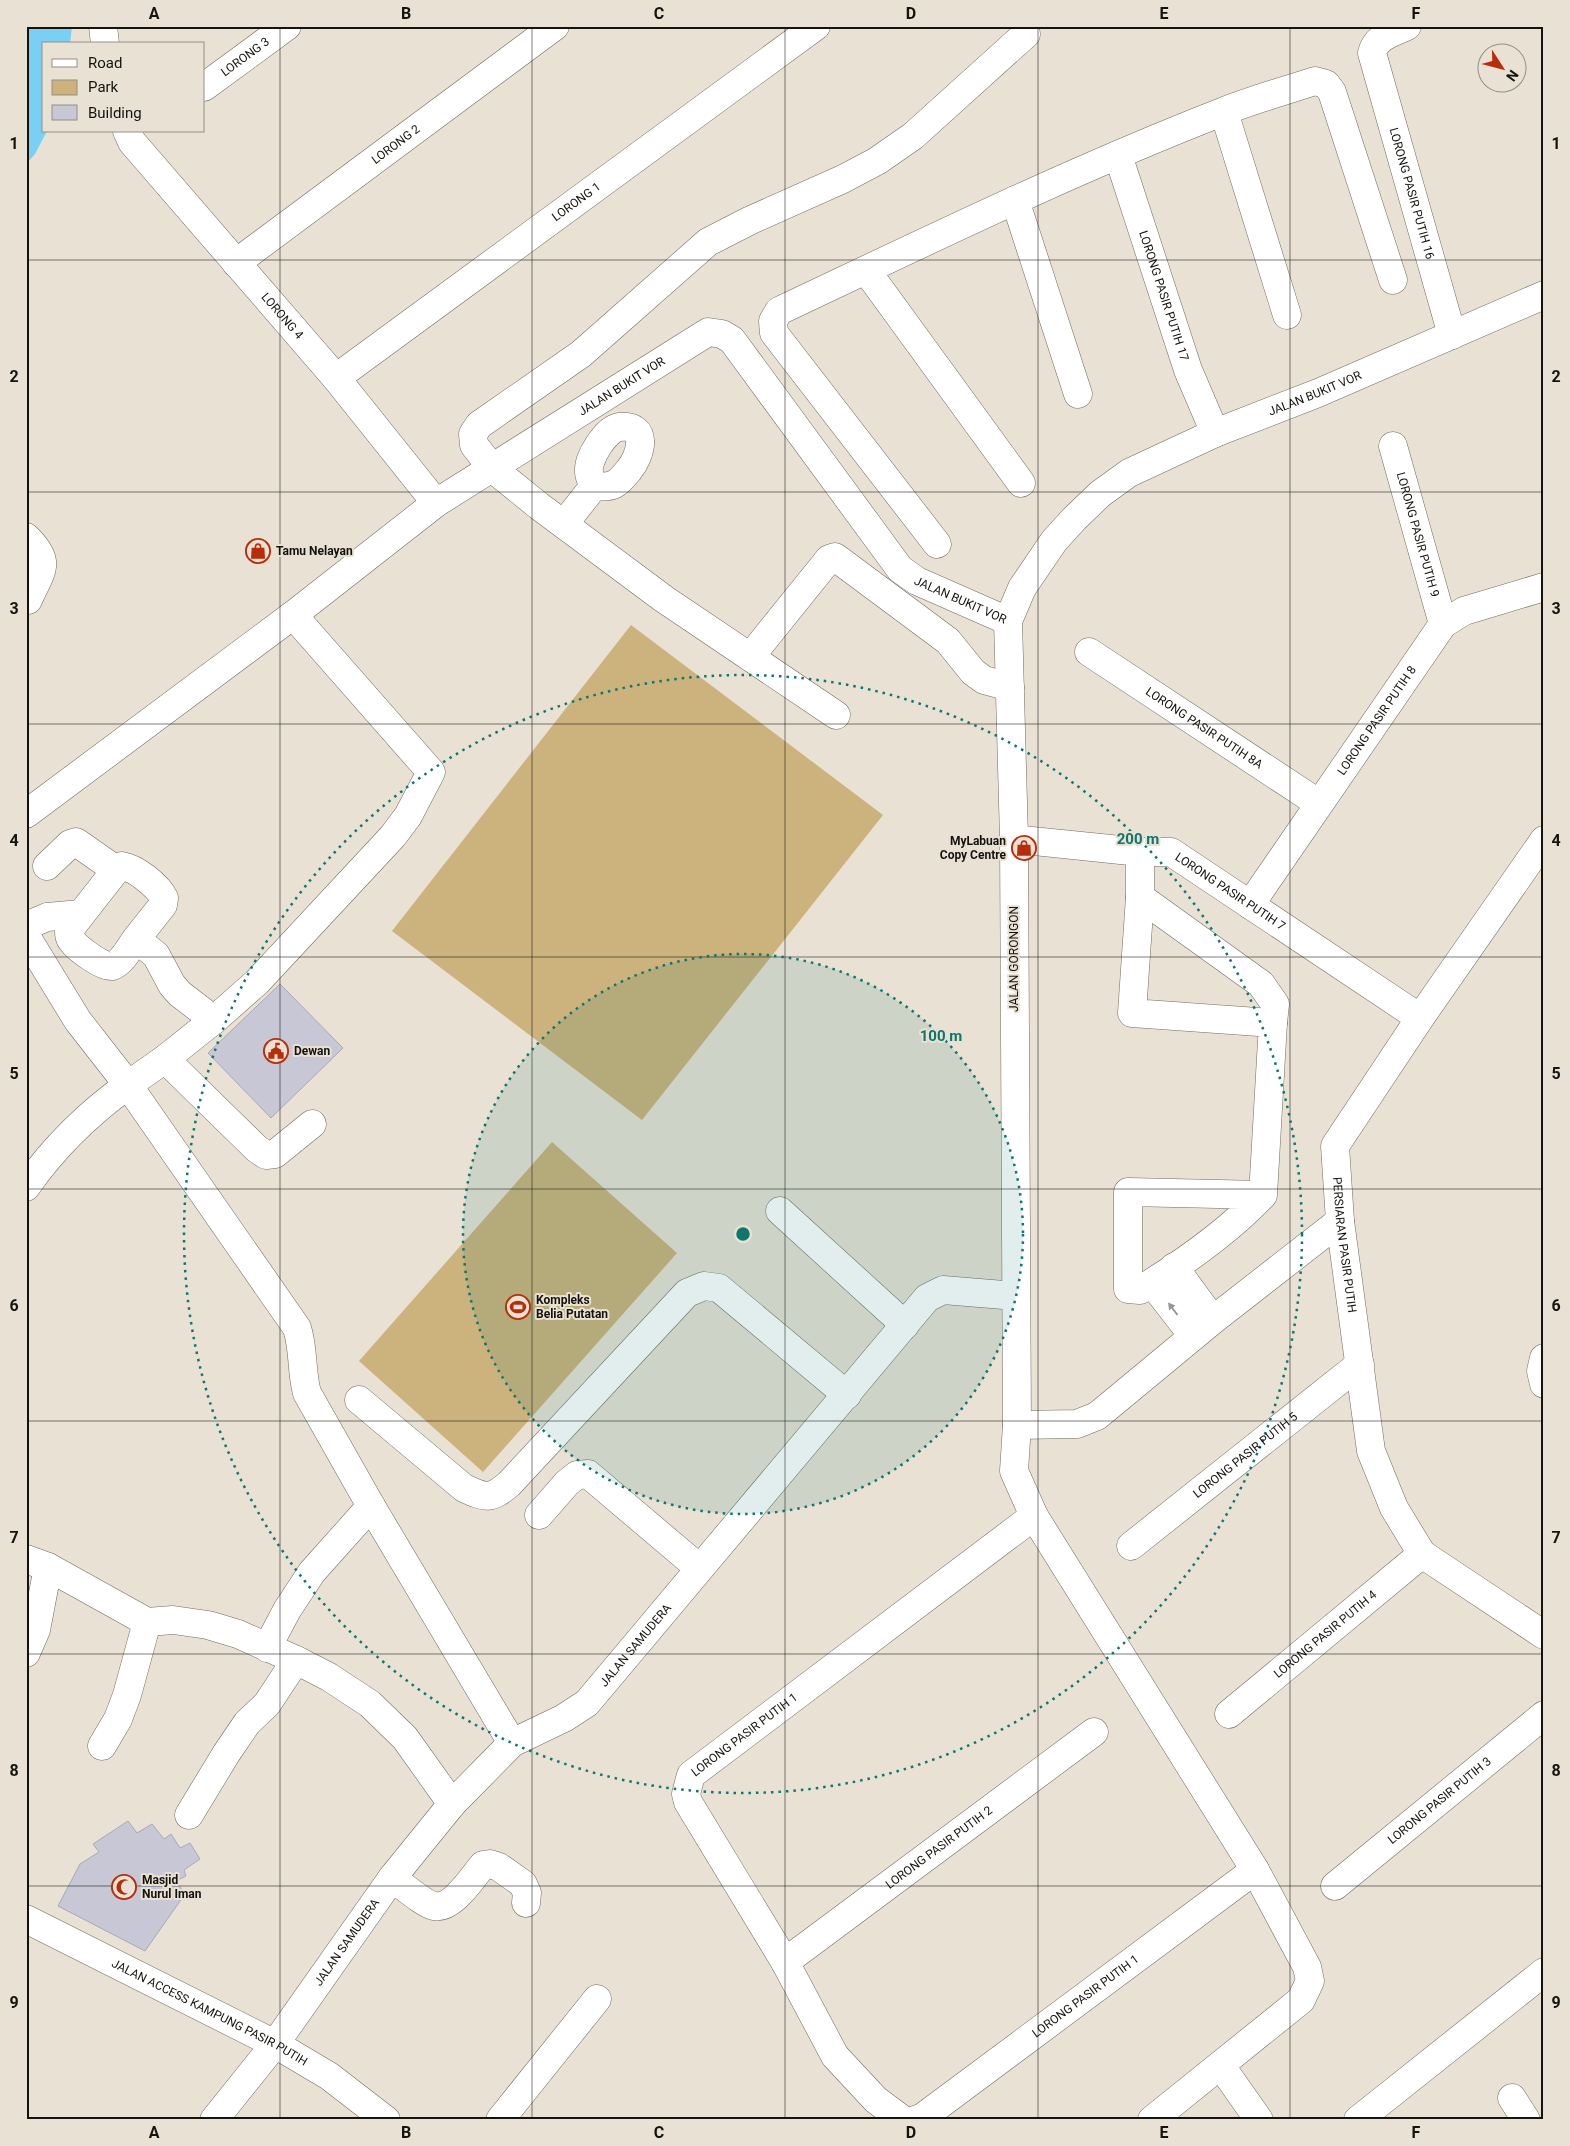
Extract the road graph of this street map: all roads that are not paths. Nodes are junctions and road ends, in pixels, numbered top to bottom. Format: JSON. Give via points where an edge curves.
{"nodes":[{"id":1,"x":103,"y":26,"type":"edge"},
{"id":2,"x":287,"y":26,"type":"edge"},
{"id":3,"x":555,"y":26,"type":"edge"},
{"id":4,"x":816,"y":26,"type":"edge"},
{"id":5,"x":1407,"y":26,"type":"edge"},
{"id":6,"x":1026,"y":34,"type":"dead end"},
{"id":7,"x":105,"y":42,"type":"edge"},
{"id":8,"x":205,"y":87,"type":"edge"},
{"id":9,"x":1224,"y":112,"type":"junction"},
{"id":10,"x":135,"y":135,"type":"edge"},
{"id":11,"x":1118,"y":155,"type":"junction"},
{"id":12,"x":1015,"y":200,"type":"junction"},
{"id":13,"x":236,"y":263,"type":"junction"},
{"id":14,"x":866,"y":270,"type":"junction"},
{"id":15,"x":1393,"y":280,"type":"dead end"},
{"id":16,"x":1544,"y":295,"type":"edge"},
{"id":17,"x":1287,"y":315,"type":"dead end"},
{"id":18,"x":1452,"y":335,"type":"junction"},
{"id":19,"x":336,"y":378,"type":"junction"},
{"id":20,"x":1078,"y":394,"type":"dead end"},
{"id":21,"x":1215,"y":433,"type":"junction"},
{"id":22,"x":1393,"y":446,"type":"dead end"},
{"id":23,"x":492,"y":468,"type":"junction"},
{"id":24,"x":1021,"y":483,"type":"dead end"},
{"id":25,"x":594,"y":486,"type":"dead end"},
{"id":26,"x":436,"y":503,"type":"junction"},
{"id":27,"x":564,"y":524,"type":"junction"},
{"id":28,"x":26,"y":537,"type":"edge"},
{"id":29,"x":937,"y":544,"type":"dead end"},
{"id":30,"x":1544,"y":587,"type":"edge"},
{"id":31,"x":28,"y":600,"type":"dead end"},
{"id":32,"x":293,"y":615,"type":"junction"},
{"id":33,"x":1008,"y":622,"type":"junction"},
{"id":34,"x":1443,"y":624,"type":"junction"},
{"id":35,"x":1088,"y":652,"type":"dead end"},
{"id":36,"x":750,"y":657,"type":"junction"},
{"id":37,"x":1010,"y":688,"type":"junction"},
{"id":38,"x":836,"y":715,"type":"dead end"},
{"id":39,"x":1318,"y":803,"type":"junction"},
{"id":40,"x":26,"y":814,"type":"edge"},
{"id":41,"x":1014,"y":839,"type":"junction"},
{"id":42,"x":1544,"y":840,"type":"edge"},
{"id":43,"x":1140,"y":852,"type":"junction"},
{"id":44,"x":47,"y":866,"type":"dead end"},
{"id":45,"x":116,"y":870,"type":"junction"},
{"id":46,"x":1140,"y":897,"type":"junction"},
{"id":47,"x":1250,"y":905,"type":"junction"},
{"id":48,"x":81,"y":914,"type":"junction"},
{"id":49,"x":26,"y":926,"type":"edge"},
{"id":50,"x":26,"y":936,"type":"edge"},
{"id":51,"x":136,"y":939,"type":"junction"},
{"id":52,"x":1420,"y":1018,"type":"junction"},
{"id":53,"x":214,"y":1020,"type":"junction"},
{"id":54,"x":1273,"y":1023,"type":"junction"},
{"id":55,"x":165,"y":1059,"type":"junction"},
{"id":56,"x":128,"y":1085,"type":"junction"},
{"id":57,"x":312,"y":1124,"type":"dead end"},
{"id":58,"x":27,"y":1182,"type":"edge"},
{"id":59,"x":1263,"y":1194,"type":"junction"},
{"id":60,"x":780,"y":1212,"type":"dead end"},
{"id":61,"x":1340,"y":1221,"type":"junction"},
{"id":62,"x":1174,"y":1267,"type":"junction"},
{"id":63,"x":1152,"y":1283,"type":"junction"},
{"id":64,"x":1016,"y":1296,"type":"junction"},
{"id":65,"x":905,"y":1325,"type":"junction"},
{"id":66,"x":1203,"y":1328,"type":"junction"},
{"id":67,"x":1544,"y":1358,"type":"edge"},
{"id":68,"x":1360,"y":1364,"type":"junction"},
{"id":69,"x":1544,"y":1384,"type":"edge"},
{"id":70,"x":847,"y":1395,"type":"junction"},
{"id":71,"x":359,"y":1400,"type":"dead end"},
{"id":72,"x":1017,"y":1425,"type":"junction"},
{"id":73,"x":371,"y":1506,"type":"junction"},
{"id":74,"x":539,"y":1515,"type":"dead end"},
{"id":75,"x":1034,"y":1516,"type":"junction"},
{"id":76,"x":1131,"y":1546,"type":"dead end"},
{"id":77,"x":1422,"y":1554,"type":"junction"},
{"id":78,"x":37,"y":1563,"type":"edge"},
{"id":79,"x":700,"y":1568,"type":"junction"},
{"id":80,"x":147,"y":1622,"type":"junction"},
{"id":81,"x":1544,"y":1635,"type":"edge"},
{"id":82,"x":267,"y":1648,"type":"junction"},
{"id":83,"x":26,"y":1653,"type":"edge"},
{"id":84,"x":296,"y":1660,"type":"junction"},
{"id":85,"x":1229,"y":1714,"type":"dead end"},
{"id":86,"x":1544,"y":1715,"type":"edge"},
{"id":87,"x":1094,"y":1732,"type":"dead end"},
{"id":88,"x":512,"y":1743,"type":"junction"},
{"id":89,"x":102,"y":1746,"type":"dead end"},
{"id":90,"x":452,"y":1804,"type":"junction"},
{"id":91,"x":189,"y":1815,"type":"dead end"},
{"id":92,"x":1255,"y":1870,"type":"junction"},
{"id":93,"x":392,"y":1878,"type":"junction"},
{"id":94,"x":1335,"y":1886,"type":"dead end"},
{"id":95,"x":526,"y":1903,"type":"dead end"},
{"id":96,"x":31,"y":1929,"type":"edge"},
{"id":97,"x":785,"y":1962,"type":"junction"},
{"id":98,"x":1544,"y":1972,"type":"edge"},
{"id":99,"x":597,"y":1999,"type":"dead end"},
{"id":100,"x":275,"y":2044,"type":"junction"},
{"id":101,"x":1221,"y":2066,"type":"junction"},
{"id":102,"x":214,"y":2120,"type":"edge"},
{"id":103,"x":386,"y":2120,"type":"edge"},
{"id":104,"x":500,"y":2120,"type":"edge"},
{"id":105,"x":902,"y":2120,"type":"edge"},
{"id":106,"x":915,"y":2120,"type":"edge"},
{"id":107,"x":1152,"y":2120,"type":"edge"},
{"id":108,"x":1259,"y":2120,"type":"edge"},
{"id":109,"x":1358,"y":2120,"type":"edge"}],
"edges":[{"from":1,"to":7,"type":"street"},
{"from":2,"to":8,"type":"street","name":"LORONG 3"},
{"from":3,"to":13,"type":"street","name":"LORONG 2"},
{"from":4,"to":19,"type":"street","name":"LORONG 1"},
{"from":5,"to":18,"type":"street","name":"LORONG PASIR PUTIH 16","via":[[1380,38],[1372,53]]},
{"from":6,"to":23,"type":"street","via":[[912,136],[860,170],[708,242],[581,354],[479,425],[473,434],[474,445]]},
{"from":9,"to":11,"type":"street"},
{"from":9,"to":15,"type":"street","via":[[1315,81],[1326,84],[1332,92]]},
{"from":9,"to":17,"type":"street"},
{"from":10,"to":13,"type":"street","name":"LORONG 4"},
{"from":11,"to":12,"type":"street"},
{"from":11,"to":21,"type":"street","name":"LORONG PASIR PUTIH 17","via":[[1188,370]]},
{"from":12,"to":14,"type":"street"},
{"from":12,"to":20,"type":"street"},
{"from":13,"to":19,"type":"street","name":"LORONG 4"},
{"from":14,"to":24,"type":"street"},
{"from":14,"to":29,"type":"street","via":[[778,310],[773,321],[774,333]]},
{"from":16,"to":18,"type":"street","name":"JALAN BUKIT VOR"},
{"from":18,"to":21,"type":"street","name":"JALAN BUKIT VOR"},
{"from":19,"to":26,"type":"street","name":"LORONG 4"},
{"from":21,"to":33,"type":"street","name":"JALAN BUKIT VOR","via":[[1129,473],[1100,494],[1054,541],[1022,588]]},
{"from":22,"to":34,"type":"street","name":"LORONG PASIR PUTIH 9"},
{"from":23,"to":26,"type":"street","name":"JALAN BUKIT VOR"},
{"from":23,"to":27,"type":"street"},
{"from":23,"to":33,"type":"street","name":"JALAN BUKIT VOR","via":[[708,332],[722,334],[732,340],[900,569],[917,581]]},
{"from":25,"to":27,"type":"street"},
{"from":26,"to":32,"type":"street","name":"JALAN BUKIT VOR"},
{"from":27,"to":36,"type":"street","via":[[664,599]]},
{"from":28,"to":31,"type":"street","via":[[43,558]]},
{"from":30,"to":34,"type":"street","name":"LORONG PASIR PUTIH 8","via":[[1464,611]]},
{"from":32,"to":40,"type":"street","name":"JALAN BUKIT VOR"},
{"from":32,"to":53,"type":"street","via":[[432,772],[408,816],[379,852],[257,982]]},
{"from":33,"to":37,"type":"street","name":"JALAN GORONGON"},
{"from":34,"to":39,"type":"street","name":"LORONG PASIR PUTIH 8"},
{"from":35,"to":39,"type":"street","name":"LORONG PASIR PUTIH 8A"},
{"from":36,"to":37,"type":"street","via":[[829,559],[835,557],[948,641],[972,672],[984,680]]},
{"from":36,"to":38,"type":"street"},
{"from":37,"to":41,"type":"street","name":"JALAN GORONGON"},
{"from":39,"to":47,"type":"street","name":"LORONG PASIR PUTIH 8"},
{"from":41,"to":43,"type":"street","name":"LORONG PASIR PUTIH 7"},
{"from":41,"to":64,"type":"street","name":"JALAN GORONGON"},
{"from":42,"to":52,"type":"street","name":"PERSIARAN PASIR PUTIH"},
{"from":43,"to":46,"type":"street"},
{"from":43,"to":47,"type":"street","name":"LORONG PASIR PUTIH 7","via":[[1171,852]]},
{"from":44,"to":45,"type":"street","via":[[76,842]]},
{"from":45,"to":48,"type":"street"},
{"from":45,"to":51,"type":"street","via":[[122,866],[129,867],[161,892],[164,898],[163,905]]},
{"from":46,"to":54,"type":"street","via":[[1261,984],[1275,1004]]},
{"from":46,"to":54,"type":"street","via":[[1132,1013]]},
{"from":47,"to":52,"type":"street","name":"LORONG PASIR PUTIH 7"},
{"from":48,"to":49,"type":"street","via":[[47,917]]},
{"from":48,"to":51,"type":"street","via":[[69,930],[69,936],[72,942],[103,966],[117,963]]},
{"from":50,"to":56,"type":"street","via":[[78,1021]]},
{"from":51,"to":53,"type":"street","via":[[156,955],[172,986]]},
{"from":52,"to":61,"type":"street","name":"PERSIARAN PASIR PUTIH","via":[[1336,1146]]},
{"from":53,"to":55,"type":"street"},
{"from":54,"to":59,"type":"street"},
{"from":55,"to":56,"type":"street"},
{"from":55,"to":57,"type":"street","via":[[266,1155],[275,1154]]},
{"from":56,"to":58,"type":"street","via":[[96,1108]]},
{"from":56,"to":73,"type":"street","via":[[297,1328],[307,1393]]},
{"from":59,"to":62,"type":"street","via":[[1246,1212]]},
{"from":59,"to":63,"type":"street","via":[[1128,1192],[1128,1289],[1140,1290]]},
{"from":60,"to":65,"type":"street"},
{"from":61,"to":66,"type":"street"},
{"from":61,"to":68,"type":"street","name":"PERSIARAN PASIR PUTIH"},
{"from":62,"to":63,"type":"street"},
{"from":62,"to":66,"type":"street"},
{"from":66,"to":63,"type":"street","one_way":true},
{"from":64,"to":65,"type":"street","name":"JALAN SAMUDERA","via":[[943,1290],[927,1298]]},
{"from":64,"to":72,"type":"street","name":"JALAN GORONGON"},
{"from":65,"to":70,"type":"street","name":"JALAN SAMUDERA"},
{"from":66,"to":72,"type":"street","via":[[1097,1416],[1077,1424]]},
{"from":67,"to":69,"type":"street","via":[[1541,1371]]},
{"from":68,"to":76,"type":"street","name":"LORONG PASIR PUTIH 5"},
{"from":68,"to":77,"type":"street","name":"PERSIARAN PASIR PUTIH","via":[[1371,1451],[1394,1508]]},
{"from":70,"to":71,"type":"street","via":[[719,1288],[704,1286],[687,1293],[522,1471],[494,1496],[480,1495],[464,1488]]},
{"from":70,"to":79,"type":"street","name":"JALAN SAMUDERA"},
{"from":72,"to":75,"type":"street","name":"JALAN GORONGON","via":[[1014,1470]]},
{"from":73,"to":82,"type":"street","via":[[312,1572]]},
{"from":73,"to":88,"type":"street"},
{"from":74,"to":79,"type":"street","via":[[566,1483],[577,1474],[588,1474]]},
{"from":75,"to":92,"type":"street","name":"JALAN GORONGON"},
{"from":75,"to":97,"type":"street","name":"LORONG PASIR PUTIH 1","via":[[691,1775],[686,1794],[688,1802]]},
{"from":77,"to":81,"type":"street","name":"PERSIARAN PASIR PUTIH"},
{"from":77,"to":85,"type":"street","name":"LORONG PASIR PUTIH 4"},
{"from":78,"to":80,"type":"street"},
{"from":78,"to":83,"type":"street","via":[[36,1630]]},
{"from":79,"to":88,"type":"street","name":"JALAN SAMUDERA","via":[[587,1703]]},
{"from":80,"to":82,"type":"street","via":[[173,1620],[208,1625],[238,1634]]},
{"from":80,"to":89,"type":"street","via":[[121,1711]]},
{"from":82,"to":84,"type":"street"},
{"from":84,"to":90,"type":"street","via":[[370,1704],[405,1738]]},
{"from":84,"to":91,"type":"street","via":[[267,1704],[247,1723],[231,1746]]},
{"from":86,"to":94,"type":"street","name":"LORONG PASIR PUTIH 3"},
{"from":87,"to":97,"type":"street","name":"LORONG PASIR PUTIH 2"},
{"from":88,"to":90,"type":"street","name":"JALAN SAMUDERA"},
{"from":90,"to":93,"type":"street","name":"JALAN SAMUDERA"},
{"from":92,"to":101,"type":"street","name":"JALAN GORONGON","via":[[1307,1967],[1310,1981],[1301,2000]]},
{"from":92,"to":106,"type":"street","name":"LORONG PASIR PUTIH 1","via":[[923,2118]]},
{"from":93,"to":95,"type":"street","via":[[433,1906],[443,1907],[483,1865],[490,1864],[523,1884],[527,1893]]},
{"from":93,"to":100,"type":"street","name":"JALAN SAMUDERA"},
{"from":96,"to":100,"type":"street","name":"JALAN ACCESS KAMPUNG PASIR PUTIH"},
{"from":97,"to":105,"type":"street","name":"LORONG PASIR PUTIH 1","via":[[835,2056],[876,2100]]},
{"from":98,"to":109,"type":"street"},
{"from":99,"to":104,"type":"street"},
{"from":100,"to":102,"type":"street","name":"JALAN SAMUDERA"},
{"from":100,"to":103,"type":"street","name":"JALAN ACCESS KAMPUNG PASIR PUTIH","via":[[329,2076]]},
{"from":101,"to":107,"type":"street"},
{"from":101,"to":108,"type":"street"}]}
